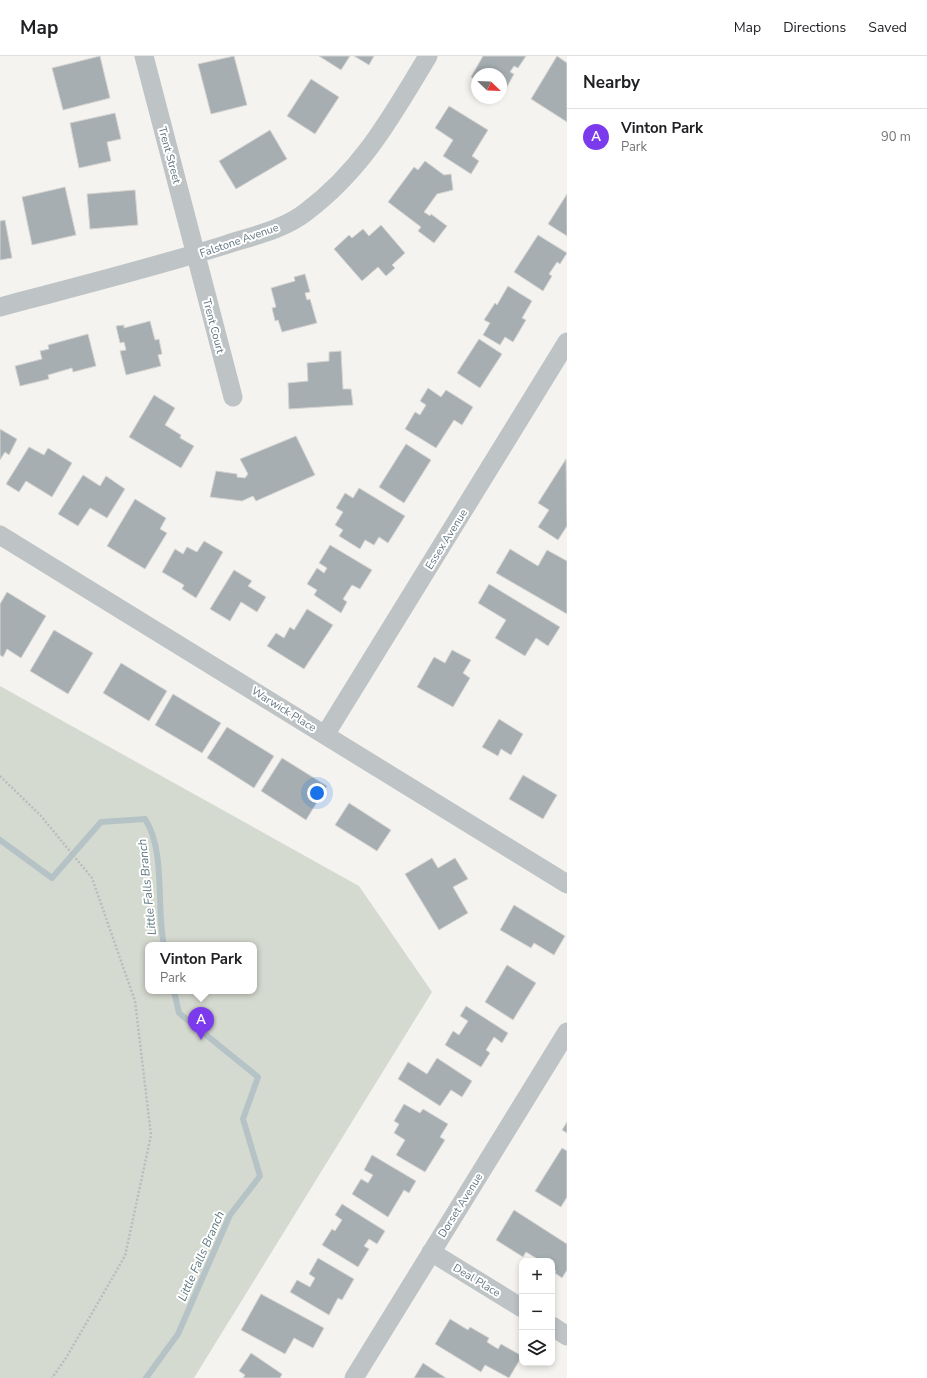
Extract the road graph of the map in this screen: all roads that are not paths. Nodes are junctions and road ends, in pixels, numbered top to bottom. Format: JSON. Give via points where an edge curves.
{"nodes":[{"id":1,"x":144,"y":56,"type":"edge"},
{"id":2,"x":428,"y":56,"type":"edge"},
{"id":3,"x":196,"y":254,"type":"junction"},
{"id":4,"x":0,"y":307,"type":"edge"},
{"id":5,"x":567,"y":342,"type":"edge"},
{"id":6,"x":233,"y":397,"type":"dead end"},
{"id":7,"x":0,"y":535,"type":"edge"},
{"id":8,"x":325,"y":735,"type":"junction"},
{"id":9,"x":567,"y":884,"type":"edge"},
{"id":10,"x":567,"y":1032,"type":"edge"},
{"id":11,"x":431,"y":1252,"type":"junction"},
{"id":12,"x":519,"y":1306,"type":"edge"},
{"id":13,"x":555,"y":1328,"type":"edge"},
{"id":14,"x":567,"y":1336,"type":"edge"},
{"id":15,"x":354,"y":1378,"type":"edge"}],
"edges":[{"from":1,"to":3,"type":"street","name":"Trent Street"},
{"from":2,"to":3,"type":"street","name":"Falstone Avenue","via":[[378,139],[330,193],[305,213],[275,229]]},
{"from":3,"to":4,"type":"street","name":"Falstone Avenue"},
{"from":3,"to":6,"type":"street","name":"Trent Court"},
{"from":5,"to":8,"type":"street","name":"Essex Avenue"},
{"from":7,"to":8,"type":"street","name":"Warwick Place"},
{"from":8,"to":9,"type":"street","name":"Warwick Place"},
{"from":10,"to":11,"type":"street","name":"Dorset Avenue"},
{"from":11,"to":12,"type":"street","name":"Deal Place"},
{"from":11,"to":15,"type":"street","name":"Dorset Avenue"},
{"from":13,"to":14,"type":"street"}]}
